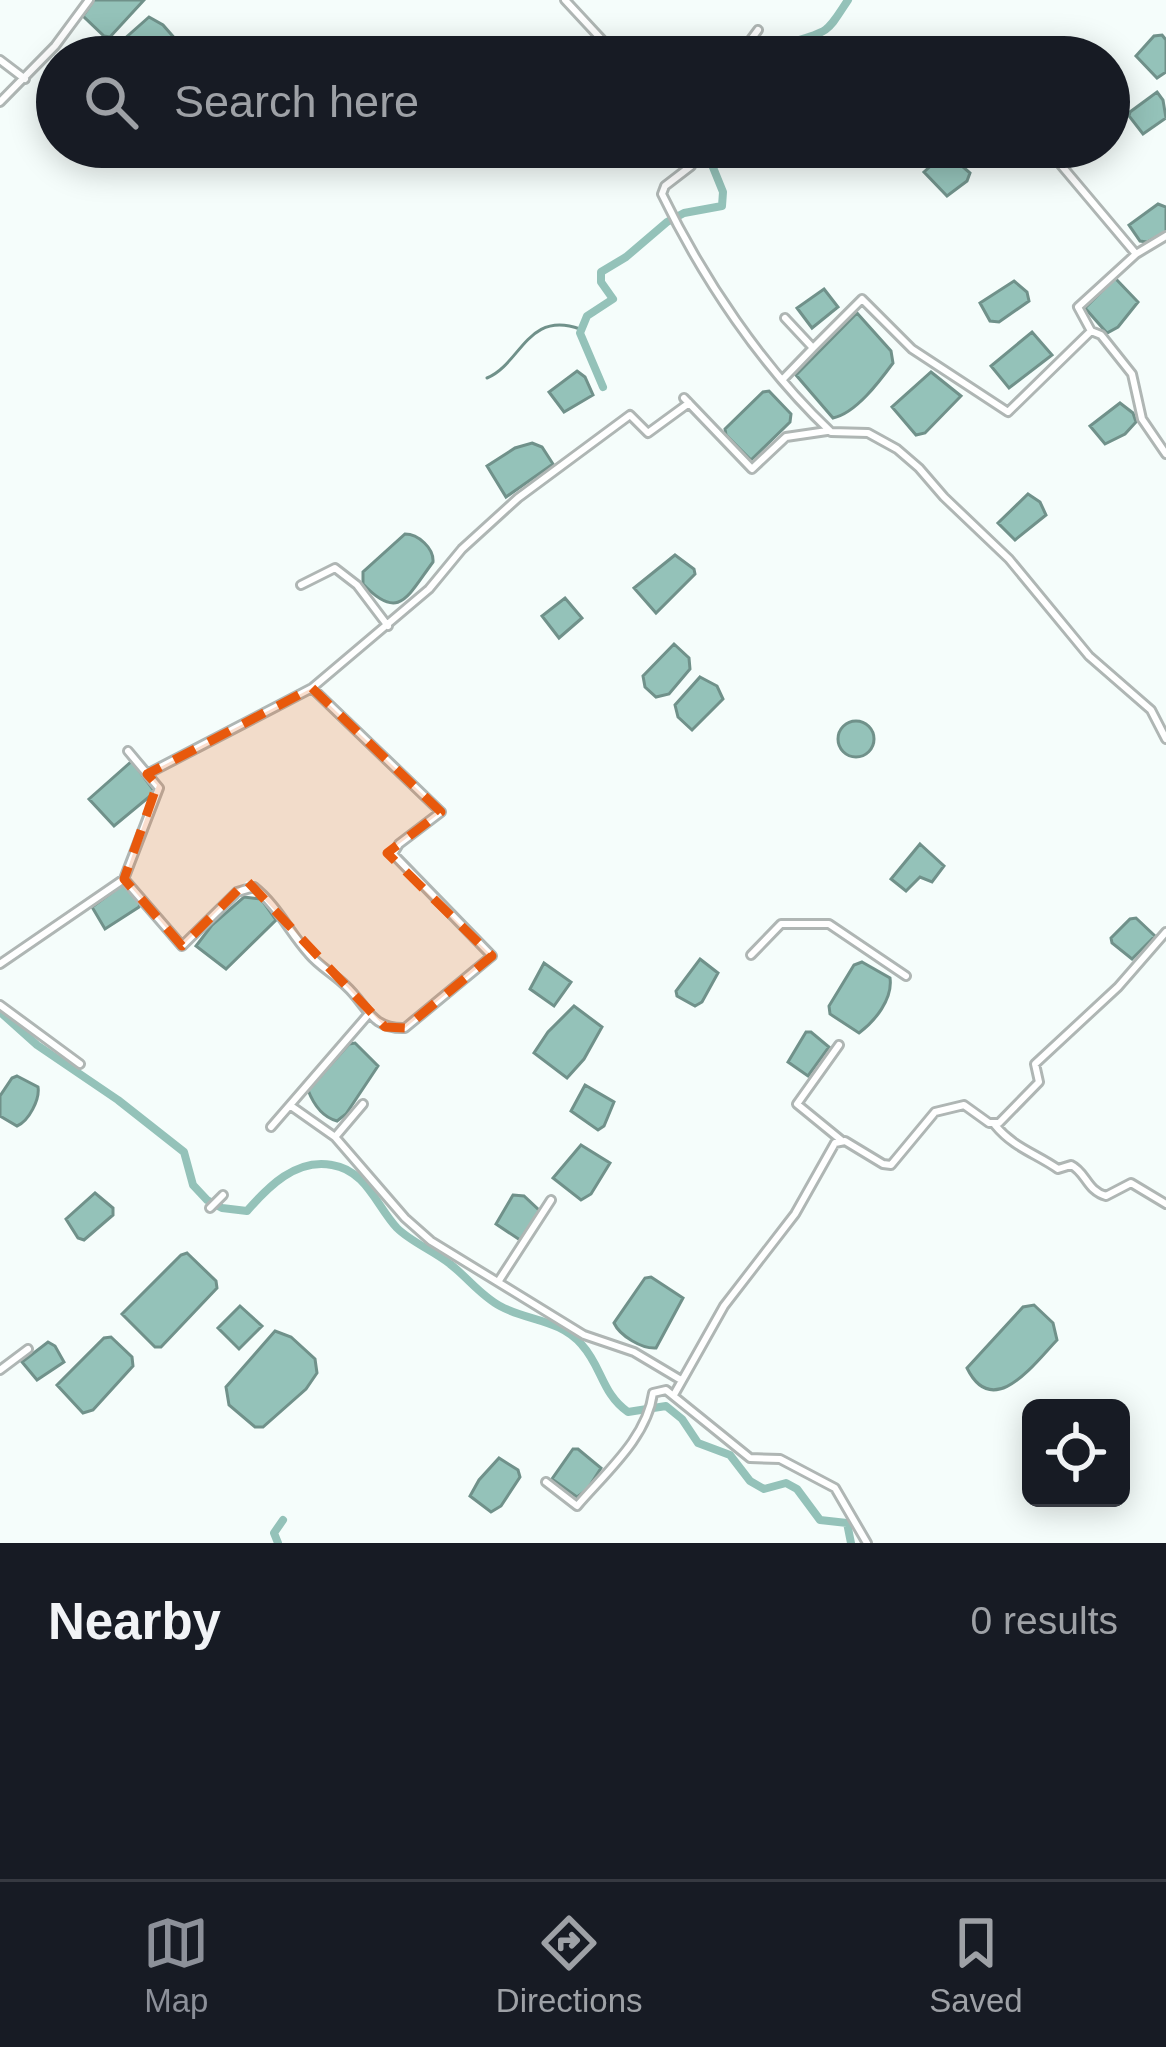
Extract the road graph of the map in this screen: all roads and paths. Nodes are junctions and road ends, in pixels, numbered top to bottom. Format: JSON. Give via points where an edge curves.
{"nodes":[{"id":1,"x":89,"y":0,"type":"edge"},
{"id":2,"x":565,"y":0,"type":"edge"},
{"id":3,"x":758,"y":30,"type":"dead end"},
{"id":4,"x":60,"y":36,"type":"edge"},
{"id":5,"x":598,"y":36,"type":"edge"},
{"id":6,"x":754,"y":36,"type":"edge"},
{"id":7,"x":0,"y":60,"type":"edge"},
{"id":8,"x":36,"y":65,"type":"edge"},
{"id":9,"x":25,"y":79,"type":"junction"},
{"id":10,"x":0,"y":102,"type":"edge"},
{"id":11,"x":688,"y":168,"type":"edge"},
{"id":12,"x":1063,"y":168,"type":"edge"},
{"id":13,"x":1166,"y":236,"type":"edge"},
{"id":14,"x":1136,"y":254,"type":"junction"},
{"id":15,"x":785,"y":318,"type":"dead end"},
{"id":16,"x":1091,"y":331,"type":"junction"},
{"id":17,"x":813,"y":348,"type":"junction"},
{"id":18,"x":784,"y":377,"type":"junction"},
{"id":19,"x":830,"y":431,"type":"junction"},
{"id":20,"x":1166,"y":454,"type":"edge"},
{"id":21,"x":301,"y":585,"type":"dead end"},
{"id":22,"x":388,"y":626,"type":"junction"},
{"id":23,"x":311,"y":688,"type":"junction"},
{"id":24,"x":1166,"y":739,"type":"edge"},
{"id":25,"x":128,"y":752,"type":"dead end"},
{"id":26,"x":147,"y":773,"type":"junction"},
{"id":27,"x":124,"y":879,"type":"junction"},
{"id":28,"x":1166,"y":932,"type":"edge"},
{"id":29,"x":751,"y":956,"type":"dead end"},
{"id":30,"x":0,"y":964,"type":"edge"},
{"id":31,"x":906,"y":976,"type":"dead end"},
{"id":32,"x":0,"y":1005,"type":"edge"},
{"id":33,"x":367,"y":1016,"type":"junction"},
{"id":34,"x":839,"y":1045,"type":"dead end"},
{"id":35,"x":80,"y":1064,"type":"dead end"},
{"id":36,"x":363,"y":1104,"type":"dead end"},
{"id":37,"x":291,"y":1106,"type":"junction"},
{"id":38,"x":995,"y":1125,"type":"junction"},
{"id":39,"x":272,"y":1127,"type":"dead end"},
{"id":40,"x":335,"y":1137,"type":"junction"},
{"id":41,"x":841,"y":1139,"type":"junction"},
{"id":42,"x":223,"y":1195,"type":"dead end"},
{"id":43,"x":551,"y":1200,"type":"dead end"},
{"id":44,"x":1166,"y":1204,"type":"edge"},
{"id":45,"x":210,"y":1208,"type":"dead end"},
{"id":46,"x":498,"y":1282,"type":"junction"},
{"id":47,"x":28,"y":1349,"type":"dead end"},
{"id":48,"x":0,"y":1370,"type":"edge"},
{"id":49,"x":681,"y":1380,"type":"junction"},
{"id":50,"x":674,"y":1393,"type":"junction"},
{"id":51,"x":546,"y":1482,"type":"dead end"},
{"id":52,"x":867,"y":1543,"type":"edge"}],
"edges":[{"from":1,"to":4,"type":"street"},
{"from":2,"to":5,"type":"street"},
{"from":3,"to":6,"type":"street"},
{"from":7,"to":9,"type":"street"},
{"from":8,"to":9,"type":"street"},
{"from":9,"to":10,"type":"street"},
{"from":11,"to":18,"type":"street","via":[[662,194],[695,259]]},
{"from":12,"to":14,"type":"street"},
{"from":13,"to":14,"type":"street"},
{"from":14,"to":16,"type":"street","via":[[1078,307]]},
{"from":15,"to":17,"type":"street"},
{"from":16,"to":17,"type":"street","via":[[1008,412],[912,349],[862,299]]},
{"from":16,"to":20,"type":"street","via":[[1132,374],[1142,419]]},
{"from":17,"to":18,"type":"street"},
{"from":18,"to":19,"type":"street"},
{"from":19,"to":22,"type":"street","via":[[786,437],[752,469],[686,400],[648,434],[630,415],[462,549]]},
{"from":19,"to":24,"type":"street","via":[[868,433],[919,468],[1150,710]]},
{"from":21,"to":22,"type":"street","via":[[335,568]]},
{"from":22,"to":23,"type":"street"},
{"from":23,"to":26,"type":"street"},
{"from":23,"to":33,"type":"street","via":[[441,812],[393,854],[492,956],[405,1028]]},
{"from":25,"to":26,"type":"street"},
{"from":26,"to":27,"type":"street","via":[[160,788]]},
{"from":27,"to":30,"type":"street"},
{"from":27,"to":33,"type":"street","via":[[182,946],[237,892],[254,887]]},
{"from":28,"to":38,"type":"street","via":[[1035,1064],[1039,1082]]},
{"from":29,"to":31,"type":"street","via":[[781,924],[829,924]]},
{"from":32,"to":35,"type":"street"},
{"from":33,"to":37,"type":"street"},
{"from":34,"to":41,"type":"street","via":[[797,1107]]},
{"from":36,"to":40,"type":"street"},
{"from":37,"to":39,"type":"street"},
{"from":37,"to":40,"type":"street"},
{"from":38,"to":41,"type":"street","via":[[964,1105],[935,1112],[889,1166]]},
{"from":38,"to":44,"type":"street","via":[[1022,1151],[1058,1169],[1077,1168],[1101,1196],[1131,1183]]},
{"from":40,"to":46,"type":"street","via":[[418,1230]]},
{"from":41,"to":49,"type":"street"},
{"from":42,"to":45,"type":"street"},
{"from":43,"to":46,"type":"street"},
{"from":46,"to":49,"type":"street","via":[[584,1335]]},
{"from":47,"to":48,"type":"street"},
{"from":49,"to":50,"type":"street"},
{"from":50,"to":51,"type":"street","via":[[653,1394],[637,1436],[577,1506]]},
{"from":50,"to":52,"type":"street","via":[[750,1458],[780,1459],[835,1487]]}]}
